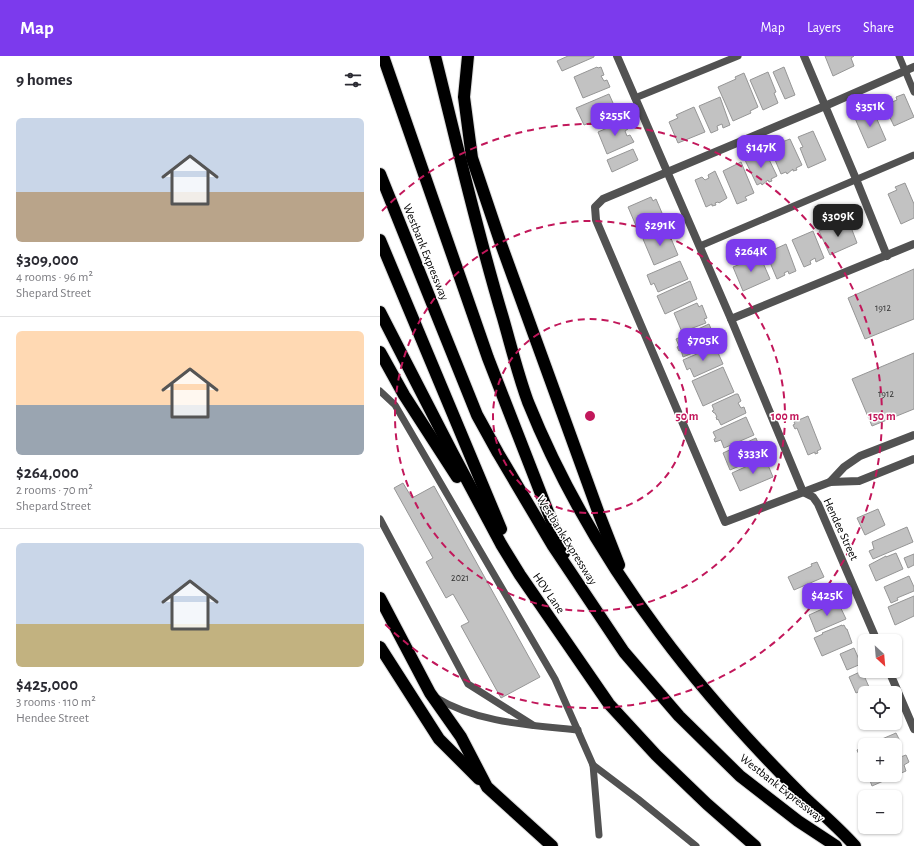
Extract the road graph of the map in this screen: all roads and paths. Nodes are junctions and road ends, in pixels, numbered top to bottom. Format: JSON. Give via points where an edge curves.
{"nodes":[{"id":1,"x":383,"y":56,"type":"edge"},
{"id":2,"x":435,"y":56,"type":"edge"},
{"id":3,"x":468,"y":56,"type":"edge"},
{"id":4,"x":618,"y":56,"type":"edge"},
{"id":5,"x":738,"y":56,"type":"edge"},
{"id":6,"x":804,"y":56,"type":"edge"},
{"id":7,"x":899,"y":56,"type":"edge"},
{"id":8,"x":914,"y":67,"type":"edge"},
{"id":9,"x":906,"y":70,"type":"junction"},
{"id":10,"x":914,"y":92,"type":"edge"},
{"id":11,"x":635,"y":98,"type":"junction"},
{"id":12,"x":825,"y":106,"type":"junction"},
{"id":13,"x":914,"y":155,"type":"edge"},
{"id":14,"x":668,"y":173,"type":"junction"},
{"id":15,"x":380,"y":174,"type":"edge"},
{"id":16,"x":856,"y":179,"type":"junction"},
{"id":17,"x":380,"y":240,"type":"edge"},
{"id":18,"x":914,"y":244,"type":"edge"},
{"id":19,"x":700,"y":246,"type":"junction"},
{"id":20,"x":887,"y":256,"type":"junction"},
{"id":21,"x":380,"y":308,"type":"edge"},
{"id":22,"x":382,"y":316,"type":"edge"},
{"id":23,"x":731,"y":319,"type":"junction"},
{"id":24,"x":380,"y":352,"type":"edge"},
{"id":25,"x":380,"y":391,"type":"edge"},
{"id":26,"x":914,"y":435,"type":"edge"},
{"id":27,"x":914,"y":459,"type":"edge"},
{"id":28,"x":830,"y":482,"type":"junction"},
{"id":29,"x":802,"y":492,"type":"junction"},
{"id":30,"x":380,"y":519,"type":"edge"},
{"id":31,"x":502,"y":544,"type":"junction"},
{"id":32,"x":520,"y":575,"type":"junction"},
{"id":33,"x":575,"y":578,"type":"junction"},
{"id":34,"x":628,"y":586,"type":"junction"},
{"id":35,"x":380,"y":598,"type":"edge"},
{"id":36,"x":874,"y":634,"type":"edge"},
{"id":37,"x":380,"y":647,"type":"edge"},
{"id":38,"x":892,"y":678,"type":"edge"},
{"id":39,"x":430,"y":694,"type":"junction"},
{"id":40,"x":533,"y":725,"type":"junction"},
{"id":41,"x":914,"y":729,"type":"edge"},
{"id":42,"x":578,"y":730,"type":"junction"},
{"id":43,"x":593,"y":765,"type":"junction"},
{"id":44,"x":487,"y":787,"type":"junction"},
{"id":45,"x":599,"y":835,"type":"dead end"},
{"id":46,"x":552,"y":846,"type":"edge"},
{"id":47,"x":696,"y":846,"type":"edge"},
{"id":48,"x":755,"y":846,"type":"edge"},
{"id":49,"x":836,"y":846,"type":"edge"},
{"id":50,"x":855,"y":846,"type":"edge"}],
"edges":[{"from":1,"to":33,"type":"highway","via":[[488,358]]},
{"from":2,"to":34,"type":"highway","via":[[485,259],[527,399],[564,481]]},
{"from":3,"to":34,"type":"highway","via":[[464,97],[472,158],[501,244]]},
{"from":4,"to":11,"type":"street"},
{"from":5,"to":11,"type":"lane"},
{"from":6,"to":12,"type":"street"},
{"from":7,"to":9,"type":"lane"},
{"from":8,"to":9,"type":"street"},
{"from":9,"to":10,"type":"lane"},
{"from":9,"to":12,"type":"street"},
{"from":11,"to":14,"type":"street"},
{"from":12,"to":14,"type":"street"},
{"from":12,"to":16,"type":"street"},
{"from":13,"to":16,"type":"lane"},
{"from":14,"to":19,"type":"street"},
{"from":14,"to":29,"type":"street","via":[[603,199],[595,207],[596,220],[725,522]]},
{"from":15,"to":33,"type":"highway","name":"Westbank Expressway","via":[[478,415],[553,546]]},
{"from":16,"to":19,"type":"lane"},
{"from":16,"to":20,"type":"street"},
{"from":17,"to":32,"type":"highway"},
{"from":18,"to":20,"type":"street"},
{"from":19,"to":23,"type":"street"},
{"from":20,"to":23,"type":"street"},
{"from":21,"to":22,"type":"highway","name":"HOV Lane"},
{"from":22,"to":31,"type":"highway","name":"HOV Lane"},
{"from":23,"to":29,"type":"street"},
{"from":24,"to":31,"type":"highway","via":[[404,395]]},
{"from":25,"to":42,"type":"lane","via":[[395,404],[555,679]]},
{"from":26,"to":28,"type":"street","via":[[860,456],[844,467]]},
{"from":27,"to":28,"type":"street","via":[[859,481]]},
{"from":28,"to":29,"type":"street"},
{"from":29,"to":36,"type":"street","name":"Hendee Street","via":[[813,497],[818,504]]},
{"from":30,"to":40,"type":"lane","via":[[468,684]]},
{"from":31,"to":32,"type":"highway","name":"HOV Lane"},
{"from":32,"to":48,"type":"highway","name":"HOV Lane","via":[[614,711],[661,761]]},
{"from":33,"to":49,"type":"highway","name":"Westbank Expressway","via":[[624,652],[679,716],[740,776],[798,821]]},
{"from":34,"to":50,"type":"highway","via":[[660,633],[722,711]]},
{"from":35,"to":39,"type":"highway"},
{"from":37,"to":44,"type":"highway","via":[[438,739]]},
{"from":38,"to":41,"type":"street"},
{"from":39,"to":40,"type":"lane","via":[[449,705],[501,721]]},
{"from":39,"to":44,"type":"highway","via":[[461,737]]},
{"from":40,"to":42,"type":"lane"},
{"from":42,"to":43,"type":"lane"},
{"from":43,"to":45,"type":"lane"},
{"from":43,"to":47,"type":"lane"},
{"from":44,"to":46,"type":"highway"}]}
